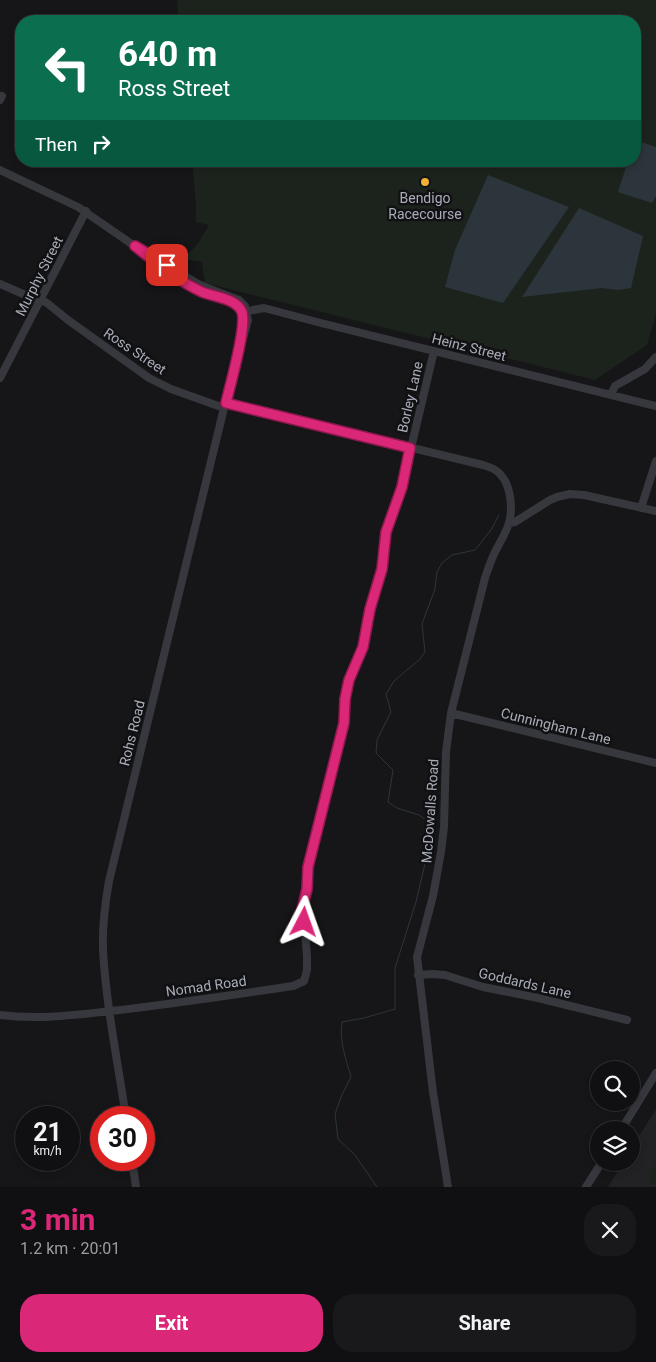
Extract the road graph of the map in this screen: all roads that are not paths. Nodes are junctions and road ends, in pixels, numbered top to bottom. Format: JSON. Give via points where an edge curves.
{"nodes":[{"id":1,"x":0,"y":170,"type":"edge"},
{"id":2,"x":86,"y":212,"type":"junction"},
{"id":3,"x":0,"y":284,"type":"edge"},
{"id":4,"x":40,"y":300,"type":"junction"},
{"id":5,"x":244,"y":310,"type":"junction"},
{"id":6,"x":434,"y":351,"type":"junction"},
{"id":7,"x":656,"y":357,"type":"edge"},
{"id":8,"x":4,"y":362,"type":"edge"},
{"id":9,"x":0,"y":378,"type":"edge"},
{"id":10,"x":611,"y":395,"type":"junction"},
{"id":11,"x":225,"y":405,"type":"junction"},
{"id":12,"x":656,"y":406,"type":"edge"},
{"id":13,"x":411,"y":448,"type":"junction"},
{"id":14,"x":656,"y":461,"type":"edge"},
{"id":15,"x":500,"y":474,"type":"joint"},
{"id":16,"x":641,"y":508,"type":"junction"},
{"id":17,"x":656,"y":511,"type":"edge"},
{"id":18,"x":509,"y":523,"type":"junction"},
{"id":19,"x":451,"y":713,"type":"junction"},
{"id":20,"x":656,"y":763,"type":"edge"},
{"id":21,"x":418,"y":975,"type":"junction"},
{"id":22,"x":304,"y":981,"type":"joint"},
{"id":23,"x":110,"y":1011,"type":"junction"},
{"id":24,"x":0,"y":1015,"type":"edge"},
{"id":25,"x":627,"y":1020,"type":"dead end"},
{"id":26,"x":656,"y":1072,"type":"edge"},
{"id":27,"x":124,"y":1106,"type":"edge"},
{"id":28,"x":626,"y":1121,"type":"edge"},
{"id":29,"x":134,"y":1171,"type":"edge"},
{"id":30,"x":596,"y":1171,"type":"edge"},
{"id":31,"x":136,"y":1187,"type":"edge"},
{"id":32,"x":448,"y":1187,"type":"edge"},
{"id":33,"x":586,"y":1187,"type":"edge"}],
"edges":[{"from":1,"to":2,"type":"street","name":"Heinz Street"},
{"from":2,"to":4,"type":"street","name":"Murphy Street"},
{"from":2,"to":5,"type":"street","name":"Heinz Street","via":[[178,274],[235,298],[243,303]]},
{"from":3,"to":4,"type":"street","name":"Ross Street"},
{"from":4,"to":8,"type":"street","name":"Murphy Street"},
{"from":4,"to":11,"type":"street","name":"Ross Street","via":[[149,378],[171,389]]},
{"from":5,"to":6,"type":"street","name":"Heinz Street","via":[[259,304],[297,318]]},
{"from":5,"to":11,"type":"street","name":"Rohs Road","via":[[248,324]]},
{"from":6,"to":10,"type":"street","name":"Heinz Street"},
{"from":6,"to":13,"type":"street","name":"Borley Lane"},
{"from":7,"to":10,"type":"street","via":[[644,369],[616,386]]},
{"from":8,"to":9,"type":"street","name":"Murphy Street"},
{"from":10,"to":12,"type":"street","name":"Heinz Street"},
{"from":11,"to":13,"type":"street","name":"Ross Street"},
{"from":11,"to":23,"type":"street","name":"Rohs Road","via":[[109,881],[103,916],[103,949]]},
{"from":13,"to":15,"type":"street","name":"Ross Street","via":[[490,467]]},
{"from":13,"to":22,"type":"street","name":"Borley Lane","via":[[386,532],[382,569],[363,647],[349,680],[340,742],[308,867],[302,909],[307,956]]},
{"from":14,"to":16,"type":"street"},
{"from":15,"to":18,"type":"street","name":"McDowalls Road","via":[[506,482],[510,499]]},
{"from":16,"to":17,"type":"street"},
{"from":16,"to":18,"type":"street","via":[[570,494],[550,500]]},
{"from":18,"to":19,"type":"street","name":"McDowalls Road","via":[[486,578]]},
{"from":19,"to":20,"type":"street","name":"Cunningham Lane"},
{"from":19,"to":21,"type":"street","name":"McDowalls Road","via":[[442,852],[418,951]]},
{"from":21,"to":25,"type":"street","name":"Goddards Lane","via":[[445,975],[483,987]]},
{"from":21,"to":32,"type":"street","name":"McDowalls Road"},
{"from":22,"to":23,"type":"street","name":"Nomad Road","via":[[294,986]]},
{"from":23,"to":24,"type":"street","name":"Nomad Road","via":[[36,1018]]},
{"from":23,"to":27,"type":"street","name":"Rohs Road"},
{"from":26,"to":28,"type":"street"},
{"from":29,"to":31,"type":"street"},
{"from":30,"to":33,"type":"street"}]}
